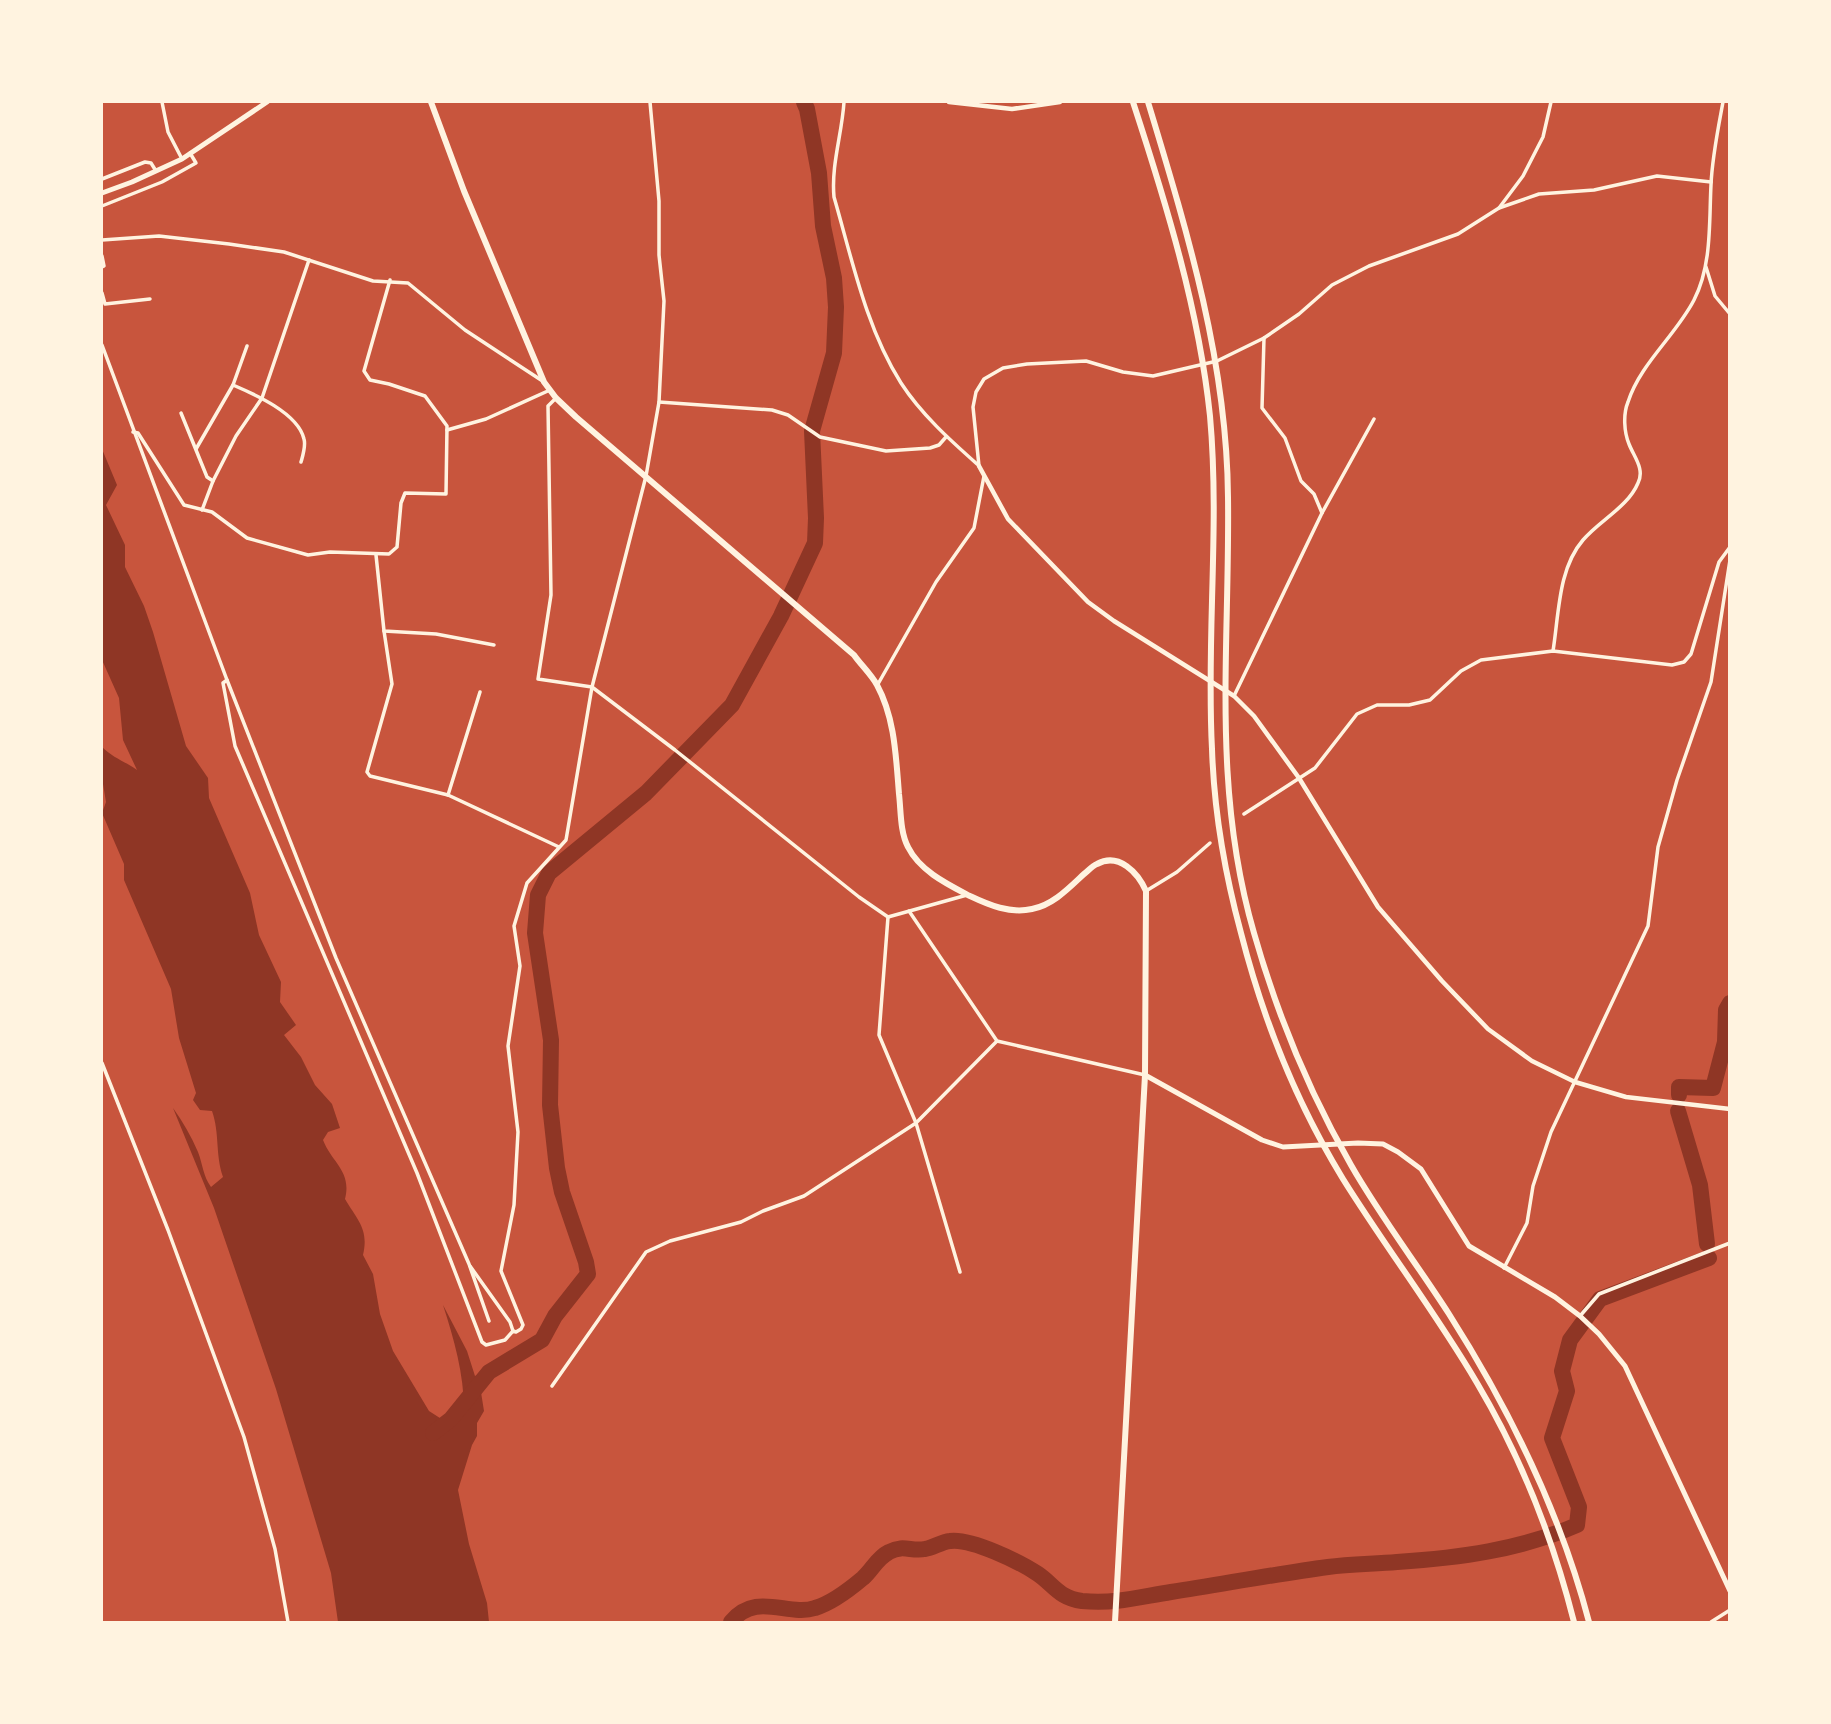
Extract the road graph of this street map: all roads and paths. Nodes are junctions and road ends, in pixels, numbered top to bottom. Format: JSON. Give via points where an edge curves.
{"nodes":[{"id":1,"x":162,"y":102,"type":"edge"},
{"id":2,"x":267,"y":102,"type":"edge"},
{"id":3,"x":431,"y":102,"type":"edge"},
{"id":4,"x":650,"y":102,"type":"edge"},
{"id":5,"x":844,"y":102,"type":"edge"},
{"id":6,"x":949,"y":102,"type":"edge"},
{"id":7,"x":1060,"y":102,"type":"edge"},
{"id":8,"x":1133,"y":102,"type":"edge"},
{"id":9,"x":1148,"y":102,"type":"edge"},
{"id":10,"x":1551,"y":102,"type":"edge"},
{"id":11,"x":1723,"y":102,"type":"edge"},
{"id":12,"x":190,"y":153,"type":"junction"},
{"id":13,"x":182,"y":159,"type":"junction"},
{"id":14,"x":156,"y":171,"type":"junction"},
{"id":15,"x":102,"y":179,"type":"edge"},
{"id":16,"x":1711,"y":182,"type":"junction"},
{"id":17,"x":102,"y":193,"type":"edge"},
{"id":18,"x":102,"y":206,"type":"edge"},
{"id":19,"x":1499,"y":208,"type":"junction"},
{"id":20,"x":102,"y":240,"type":"edge"},
{"id":21,"x":102,"y":256,"type":"edge"},
{"id":22,"x":309,"y":260,"type":"junction"},
{"id":23,"x":102,"y":267,"type":"edge"},
{"id":24,"x":1706,"y":267,"type":"junction"},
{"id":25,"x":390,"y":280,"type":"junction"},
{"id":26,"x":102,"y":293,"type":"edge"},
{"id":27,"x":150,"y":299,"type":"dead end"},
{"id":28,"x":1730,"y":314,"type":"edge"},
{"id":29,"x":1264,"y":338,"type":"junction"},
{"id":30,"x":102,"y":345,"type":"edge"},
{"id":31,"x":247,"y":346,"type":"dead end"},
{"id":32,"x":1217,"y":361,"type":"junction"},
{"id":33,"x":1202,"y":363,"type":"junction"},
{"id":34,"x":544,"y":382,"type":"junction"},
{"id":35,"x":233,"y":385,"type":"junction"},
{"id":36,"x":550,"y":390,"type":"junction"},
{"id":37,"x":262,"y":398,"type":"junction"},
{"id":38,"x":556,"y":398,"type":"junction"},
{"id":39,"x":659,"y":402,"type":"junction"},
{"id":40,"x":181,"y":412,"type":"dead end"},
{"id":41,"x":1374,"y":419,"type":"dead end"},
{"id":42,"x":447,"y":430,"type":"junction"},
{"id":43,"x":133,"y":432,"type":"junction"},
{"id":44,"x":946,"y":437,"type":"junction"},
{"id":45,"x":196,"y":449,"type":"junction"},
{"id":46,"x":301,"y":462,"type":"dead end"},
{"id":47,"x":979,"y":466,"type":"junction"},
{"id":48,"x":646,"y":476,"type":"junction"},
{"id":49,"x":984,"y":476,"type":"junction"},
{"id":50,"x":213,"y":481,"type":"junction"},
{"id":51,"x":202,"y":510,"type":"junction"},
{"id":52,"x":1322,"y":513,"type":"junction"},
{"id":53,"x":1730,"y":547,"type":"edge"},
{"id":54,"x":376,"y":554,"type":"junction"},
{"id":55,"x":1730,"y":560,"type":"edge"},
{"id":56,"x":384,"y":631,"type":"junction"},
{"id":57,"x":494,"y":645,"type":"dead end"},
{"id":58,"x":1553,"y":650,"type":"junction"},
{"id":59,"x":227,"y":680,"type":"junction"},
{"id":60,"x":877,"y":685,"type":"junction"},
{"id":61,"x":592,"y":687,"type":"junction"},
{"id":62,"x":480,"y":692,"type":"dead end"},
{"id":63,"x":1234,"y":696,"type":"junction"},
{"id":64,"x":1299,"y":778,"type":"junction"},
{"id":65,"x":448,"y":795,"type":"junction"},
{"id":66,"x":1244,"y":814,"type":"dead end"},
{"id":67,"x":1210,"y":843,"type":"dead end"},
{"id":68,"x":559,"y":848,"type":"junction"},
{"id":69,"x":1146,"y":891,"type":"junction"},
{"id":70,"x":967,"y":894,"type":"junction"},
{"id":71,"x":909,"y":911,"type":"junction"},
{"id":72,"x":888,"y":916,"type":"junction"},
{"id":73,"x":997,"y":1041,"type":"junction"},
{"id":74,"x":102,"y":1063,"type":"edge"},
{"id":75,"x":1145,"y":1076,"type":"junction"},
{"id":76,"x":1575,"y":1082,"type":"junction"},
{"id":77,"x":1730,"y":1109,"type":"edge"},
{"id":78,"x":916,"y":1124,"type":"junction"},
{"id":79,"x":1339,"y":1144,"type":"junction"},
{"id":80,"x":1325,"y":1146,"type":"junction"},
{"id":81,"x":1730,"y":1243,"type":"edge"},
{"id":82,"x":469,"y":1264,"type":"junction"},
{"id":83,"x":1504,"y":1268,"type":"junction"},
{"id":84,"x":960,"y":1272,"type":"dead end"},
{"id":85,"x":1580,"y":1316,"type":"junction"},
{"id":86,"x":489,"y":1321,"type":"dead end"},
{"id":87,"x":513,"y":1331,"type":"junction"},
{"id":88,"x":552,"y":1386,"type":"dead end"},
{"id":89,"x":1730,"y":1591,"type":"edge"},
{"id":90,"x":1730,"y":1610,"type":"edge"},
{"id":91,"x":288,"y":1622,"type":"edge"},
{"id":92,"x":1115,"y":1622,"type":"edge"},
{"id":93,"x":1574,"y":1622,"type":"edge"},
{"id":94,"x":1589,"y":1622,"type":"edge"},
{"id":95,"x":1711,"y":1622,"type":"edge"}],
"edges":[{"from":1,"to":13,"type":"street","via":[[168,132]]},
{"from":2,"to":12,"type":"main road"},
{"from":3,"to":34,"type":"main road"},
{"from":4,"to":39,"type":"street","via":[[664,301]]},
{"from":5,"to":44,"type":"street","via":[[832,178],[864,297],[882,349],[902,384]]},
{"from":6,"to":7,"type":"street","via":[[1012,109]]},
{"from":8,"to":33,"type":"main road","via":[[1178,253]]},
{"from":9,"to":32,"type":"main road"},
{"from":10,"to":19,"type":"street","via":[[1543,137],[1523,176]]},
{"from":11,"to":16,"type":"street"},
{"from":12,"to":13,"type":"main road"},
{"from":12,"to":18,"type":"street","via":[[196,163]]},
{"from":13,"to":14,"type":"main road"},
{"from":14,"to":15,"type":"street","via":[[145,162]]},
{"from":14,"to":17,"type":"main road"},
{"from":16,"to":19,"type":"street","via":[[1657,176],[1594,190],[1539,194]]},
{"from":16,"to":24,"type":"street"},
{"from":19,"to":29,"type":"street","via":[[1458,234],[1368,266],[1332,285]]},
{"from":20,"to":22,"type":"street","via":[[159,236],[285,252]]},
{"from":21,"to":23,"type":"street"},
{"from":22,"to":25,"type":"street","via":[[373,281]]},
{"from":22,"to":37,"type":"street"},
{"from":24,"to":28,"type":"street","via":[[1715,296]]},
{"from":24,"to":58,"type":"street","via":[[1695,300],[1627,402],[1628,442],[1640,466],[1640,480],[1633,494],[1584,538],[1573,554],[1565,572]]},
{"from":25,"to":34,"type":"street","via":[[408,282],[465,330]]},
{"from":25,"to":42,"type":"street","via":[[364,371],[370,380],[425,396]]},
{"from":26,"to":27,"type":"street","via":[[105,304]]},
{"from":29,"to":32,"type":"street"},
{"from":29,"to":52,"type":"street","via":[[1262,408],[1286,438],[1301,481],[1314,494]]},
{"from":30,"to":43,"type":"street"},
{"from":31,"to":35,"type":"street"},
{"from":32,"to":33,"type":"street"},
{"from":32,"to":79,"type":"main road","via":[[1228,496],[1224,719],[1237,862],[1288,1036]]},
{"from":33,"to":47,"type":"street","via":[[1153,376],[1086,361],[1003,368],[984,379],[976,393],[973,407]]},
{"from":33,"to":80,"type":"main road","via":[[1213,494],[1212,748],[1226,864],[1256,986],[1280,1054]]},
{"from":34,"to":36,"type":"main road"},
{"from":35,"to":37,"type":"street"},
{"from":35,"to":45,"type":"street"},
{"from":36,"to":38,"type":"main road"},
{"from":36,"to":42,"type":"street","via":[[486,419]]},
{"from":37,"to":46,"type":"street","via":[[297,426],[304,439]]},
{"from":37,"to":50,"type":"street"},
{"from":38,"to":48,"type":"main road"},
{"from":38,"to":61,"type":"street","via":[[548,405],[551,595],[538,679]]},
{"from":39,"to":44,"type":"street","via":[[772,411],[788,415],[820,437],[887,451],[930,449]]},
{"from":39,"to":48,"type":"street"},
{"from":40,"to":45,"type":"street"},
{"from":41,"to":52,"type":"street"},
{"from":42,"to":54,"type":"street","via":[[446,494],[405,493],[397,547],[389,554]]},
{"from":43,"to":51,"type":"street","via":[[138,433],[184,505]]},
{"from":43,"to":59,"type":"street"},
{"from":44,"to":47,"type":"street"},
{"from":45,"to":50,"type":"street"},
{"from":47,"to":49,"type":"street"},
{"from":48,"to":60,"type":"main road","via":[[854,655]]},
{"from":48,"to":61,"type":"street"},
{"from":49,"to":60,"type":"street","via":[[974,528],[936,582]]},
{"from":49,"to":63,"type":"street","via":[[1009,519],[1088,602]]},
{"from":50,"to":51,"type":"street"},
{"from":51,"to":54,"type":"street","via":[[212,512],[247,538],[309,555]]},
{"from":52,"to":63,"type":"street"},
{"from":53,"to":58,"type":"street","via":[[1719,562],[1691,654],[1684,662],[1672,665]]},
{"from":54,"to":56,"type":"street"},
{"from":55,"to":76,"type":"street","via":[[1711,682],[1658,847],[1648,926]]},
{"from":56,"to":57,"type":"street","via":[[436,634]]},
{"from":56,"to":65,"type":"street","via":[[392,684],[367,772]]},
{"from":58,"to":64,"type":"street","via":[[1481,660],[1461,671],[1430,700],[1377,705],[1357,714],[1315,768]]},
{"from":59,"to":82,"type":"street","via":[[336,958]]},
{"from":59,"to":87,"type":"street","via":[[223,683],[235,746],[417,1173],[482,1342],[505,1340]]},
{"from":60,"to":70,"type":"main road","via":[[894,737],[906,846],[931,874]]},
{"from":61,"to":68,"type":"street","via":[[566,840]]},
{"from":61,"to":72,"type":"street"},
{"from":62,"to":65,"type":"street"},
{"from":63,"to":64,"type":"street","via":[[1271,737]]},
{"from":64,"to":66,"type":"street"},
{"from":64,"to":76,"type":"street","via":[[1378,907],[1442,981],[1489,1029],[1532,1061]]},
{"from":65,"to":68,"type":"street"},
{"from":67,"to":69,"type":"street"},
{"from":68,"to":87,"type":"street","via":[[527,883],[514,926],[520,967],[508,1046],[518,1132],[514,1205],[501,1272],[522,1317],[522,1329]]},
{"from":69,"to":70,"type":"main road","via":[[1140,877],[1114,861],[1097,863],[1055,899],[1034,909],[1016,911]]},
{"from":69,"to":75,"type":"main road"},
{"from":70,"to":71,"type":"street"},
{"from":71,"to":72,"type":"street"},
{"from":71,"to":73,"type":"street"},
{"from":72,"to":78,"type":"street","via":[[879,1035]]},
{"from":73,"to":75,"type":"street"},
{"from":73,"to":78,"type":"street"},
{"from":74,"to":91,"type":"street","via":[[244,1437],[275,1549]]},
{"from":75,"to":80,"type":"main road","via":[[1262,1140],[1283,1147]]},
{"from":75,"to":92,"type":"main road"},
{"from":76,"to":77,"type":"street","via":[[1626,1097]]},
{"from":76,"to":83,"type":"street","via":[[1550,1132],[1527,1223]]},
{"from":78,"to":84,"type":"street"},
{"from":78,"to":88,"type":"street","via":[[804,1196],[646,1252]]},
{"from":79,"to":80,"type":"main road"},
{"from":79,"to":83,"type":"main road","via":[[1383,1144],[1421,1169],[1469,1246]]},
{"from":79,"to":94,"type":"main road","via":[[1510,1418],[1557,1522]]},
{"from":80,"to":93,"type":"main road","via":[[1499,1424],[1545,1526]]},
{"from":81,"to":85,"type":"street","via":[[1599,1294]]},
{"from":82,"to":86,"type":"street"},
{"from":82,"to":87,"type":"street"},
{"from":83,"to":85,"type":"main road"},
{"from":85,"to":89,"type":"main road","via":[[1625,1366]]},
{"from":90,"to":95,"type":"street"}]}
